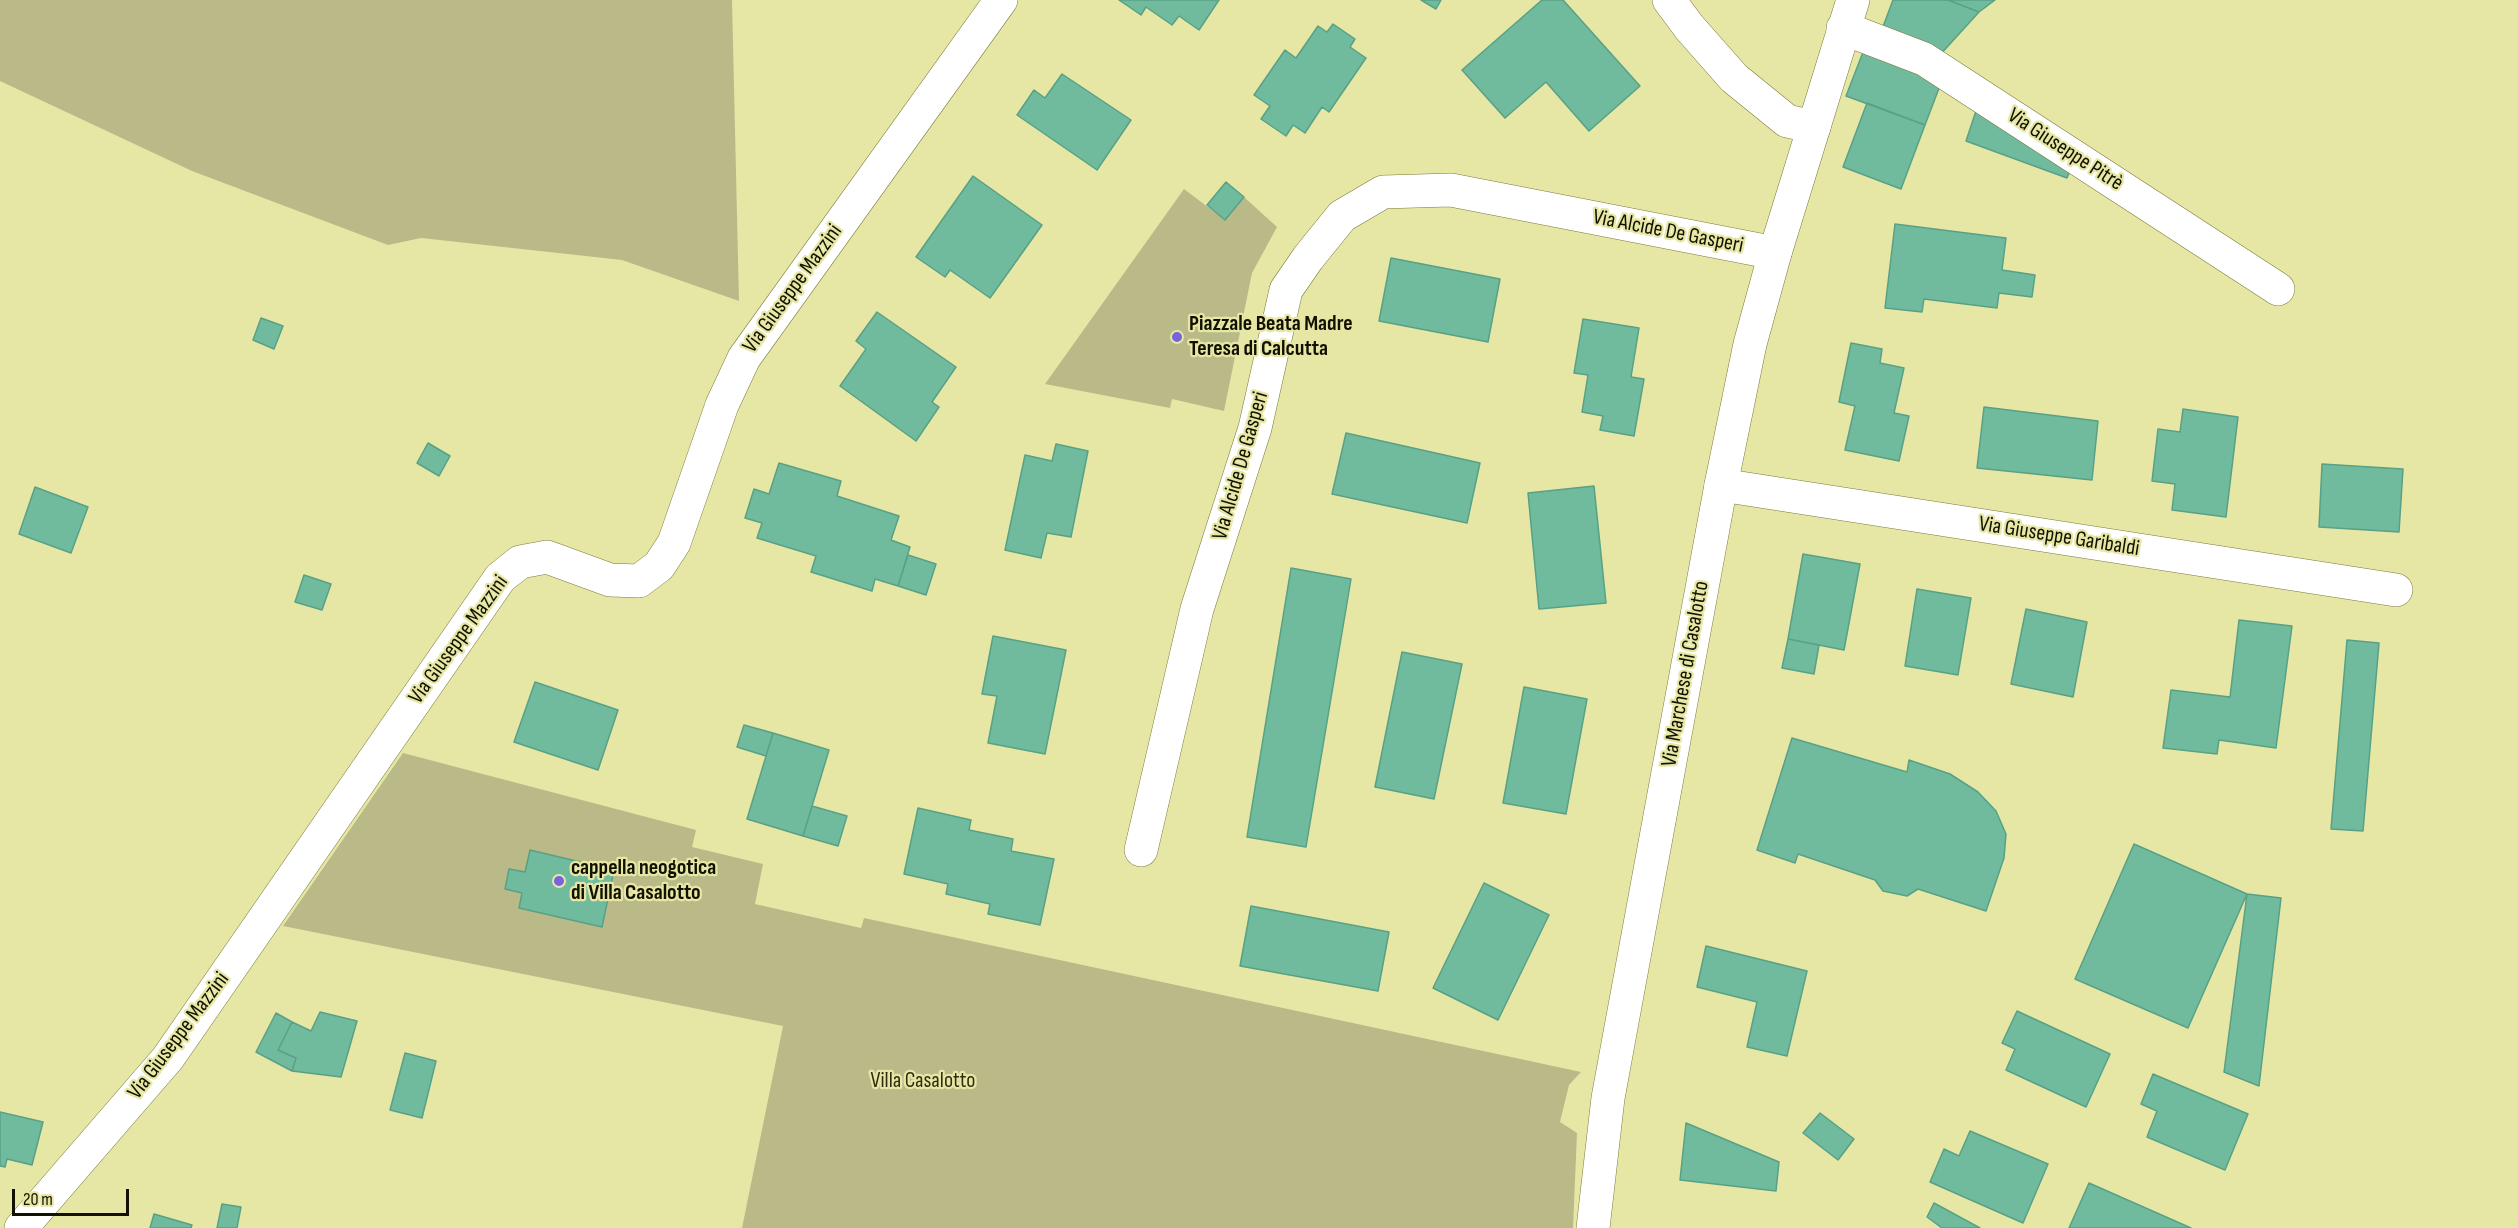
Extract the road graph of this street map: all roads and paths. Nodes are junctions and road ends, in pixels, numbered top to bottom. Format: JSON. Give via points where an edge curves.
{"nodes":[{"id":1,"x":1001,"y":0,"type":"edge"},
{"id":2,"x":1669,"y":0,"type":"edge"},
{"id":3,"x":1848,"y":14,"type":"edge"},
{"id":4,"x":1814,"y":127,"type":"junction"},
{"id":5,"x":1775,"y":252,"type":"junction"},
{"id":6,"x":2278,"y":289,"type":"dead end"},
{"id":7,"x":1721,"y":485,"type":"junction"},
{"id":8,"x":2396,"y":590,"type":"dead end"},
{"id":9,"x":1141,"y":850,"type":"dead end"},
{"id":10,"x":21,"y":1228,"type":"edge"},
{"id":11,"x":1593,"y":1228,"type":"edge"}],
"edges":[{"from":1,"to":10,"type":"street","name":"Via Giuseppe Mazzini","via":[[744,358],[722,405],[674,543],[659,566],[639,581],[610,580],[547,557],[520,562],[500,578],[168,1058]]},
{"from":2,"to":4,"type":"street","via":[[1734,78],[1788,121]]},
{"from":3,"to":4,"type":"street","name":"Via Marchese di Casalotto"},
{"from":3,"to":6,"type":"street","name":"Via Giuseppe Pitrè","via":[[1924,59]]},
{"from":4,"to":5,"type":"street","name":"Via Marchese di Casalotto"},
{"from":5,"to":7,"type":"street","name":"Via Marchese di Casalotto","via":[[1750,344]]},
{"from":5,"to":9,"type":"street","name":"Via Alcide De Gasperi","via":[[1451,190],[1383,192],[1342,216],[1286,290],[1255,428],[1197,609]]},
{"from":7,"to":8,"type":"street","name":"Via Giuseppe Garibaldi"},
{"from":7,"to":11,"type":"street","name":"Via Marchese di Casalotto","via":[[1608,1098]]}]}
